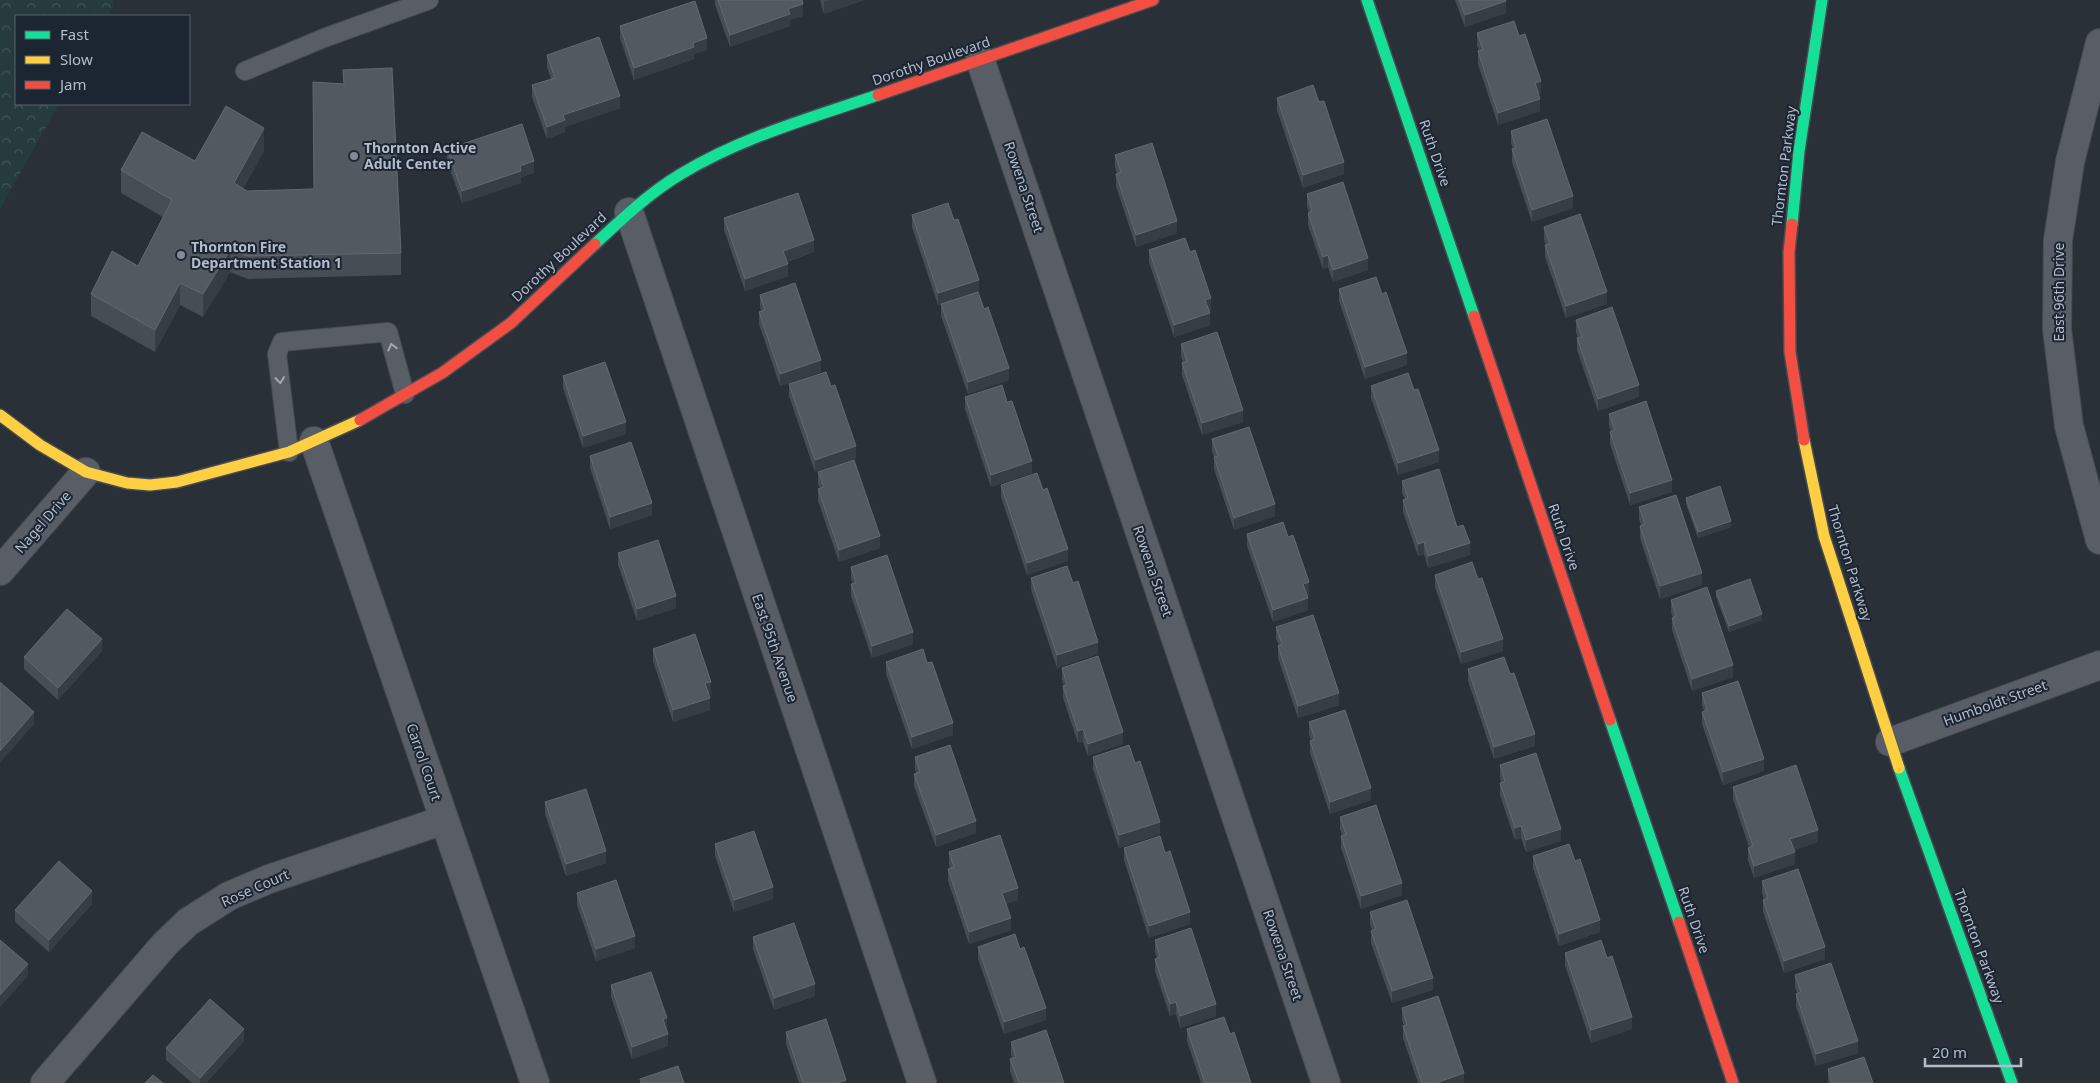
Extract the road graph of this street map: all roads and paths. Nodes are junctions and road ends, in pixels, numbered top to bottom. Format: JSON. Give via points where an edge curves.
{"nodes":[{"id":1,"x":429,"y":0,"type":"edge"},
{"id":2,"x":1153,"y":0,"type":"edge"},
{"id":3,"x":1367,"y":0,"type":"edge"},
{"id":4,"x":1822,"y":0,"type":"edge"},
{"id":5,"x":2100,"y":43,"type":"edge"},
{"id":6,"x":980,"y":59,"type":"junction"},
{"id":7,"x":245,"y":71,"type":"dead end"},
{"id":8,"x":628,"y":212,"type":"junction"},
{"id":9,"x":405,"y":394,"type":"junction"},
{"id":10,"x":0,"y":415,"type":"edge"},
{"id":11,"x":314,"y":440,"type":"junction"},
{"id":12,"x":289,"y":452,"type":"junction"},
{"id":13,"x":86,"y":472,"type":"junction"},
{"id":14,"x":2100,"y":540,"type":"edge"},
{"id":15,"x":0,"y":571,"type":"edge"},
{"id":16,"x":2100,"y":665,"type":"edge"},
{"id":17,"x":1890,"y":742,"type":"junction"},
{"id":18,"x":444,"y":820,"type":"junction"},
{"id":19,"x":45,"y":1083,"type":"edge"},
{"id":20,"x":535,"y":1083,"type":"edge"},
{"id":21,"x":922,"y":1083,"type":"edge"},
{"id":22,"x":1326,"y":1083,"type":"edge"},
{"id":23,"x":1733,"y":1083,"type":"edge"},
{"id":24,"x":2012,"y":1083,"type":"edge"}],
"edges":[{"from":1,"to":7,"type":"lane"},
{"from":2,"to":6,"type":"street","name":"Dorothy Boulevard"},
{"from":3,"to":23,"type":"street","name":"Ruth Drive"},
{"from":4,"to":17,"type":"street","name":"Thornton Parkway","via":[[1799,151],[1789,252],[1790,352],[1805,449],[1824,536]]},
{"from":5,"to":14,"type":"street","name":"East 96th Drive","via":[[2070,162],[2058,240],[2057,329],[2069,426]]},
{"from":6,"to":8,"type":"street","name":"Dorothy Boulevard","via":[[744,142],[679,175]]},
{"from":6,"to":22,"type":"street","name":"Rowena Street"},
{"from":8,"to":9,"type":"street","name":"Dorothy Boulevard","via":[[511,323],[442,374]]},
{"from":8,"to":21,"type":"street","name":"East 95th Avenue"},
{"from":9,"to":11,"type":"street","name":"Dorothy Boulevard","via":[[354,423]]},
{"from":9,"to":12,"type":"lane","one_way":true,"via":[[388,332],[282,342],[277,354]]},
{"from":10,"to":13,"type":"street","name":"Dorothy Boulevard","via":[[40,446]]},
{"from":11,"to":12,"type":"street","name":"Dorothy Boulevard"},
{"from":11,"to":18,"type":"street","name":"Carrol Court"},
{"from":12,"to":13,"type":"street","name":"Dorothy Boulevard","via":[[177,482],[150,486]]},
{"from":13,"to":15,"type":"street","name":"Nagel Drive"},
{"from":16,"to":17,"type":"street","name":"Humboldt Street"},
{"from":17,"to":24,"type":"street","name":"Thornton Parkway"},
{"from":18,"to":19,"type":"street","name":"Rose Court","via":[[269,879],[229,896],[188,922],[165,944]]},
{"from":18,"to":20,"type":"street","name":"Carrol Court"}]}
